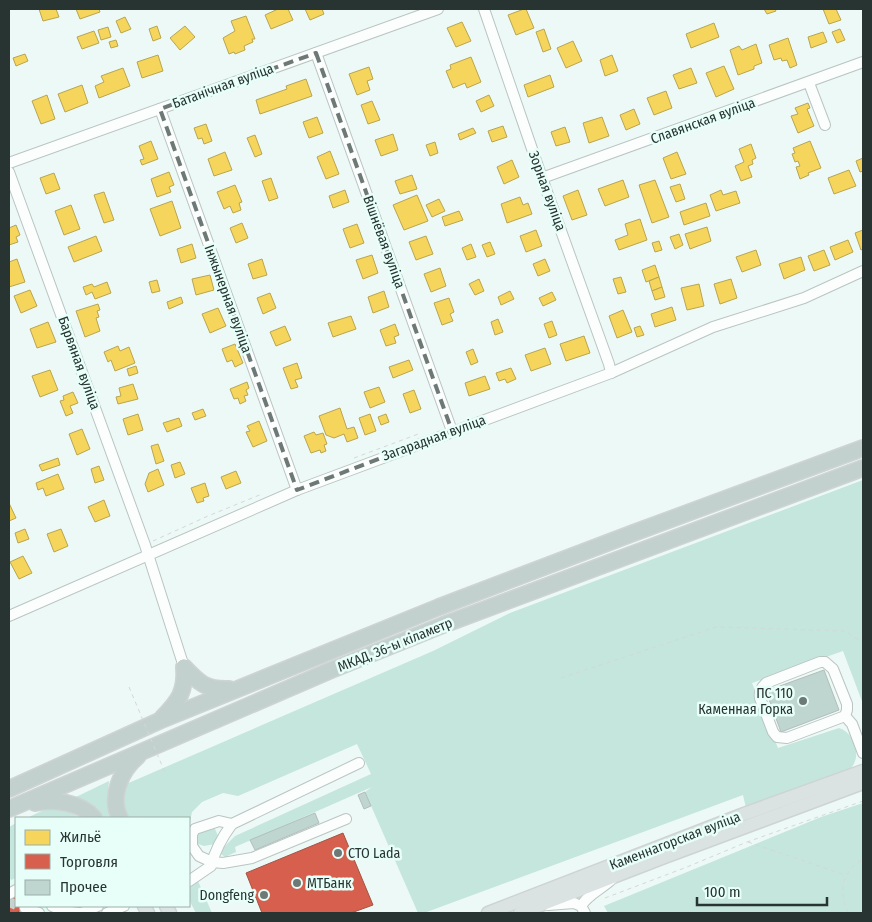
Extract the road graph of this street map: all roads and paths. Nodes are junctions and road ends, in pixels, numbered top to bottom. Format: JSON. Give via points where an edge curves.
{"nodes":[{"id":1,"x":438,"y":9,"type":"edge"},
{"id":2,"x":484,"y":9,"type":"edge"},
{"id":3,"x":316,"y":53,"type":"junction"},
{"id":4,"x":863,"y":62,"type":"edge"},
{"id":5,"x":809,"y":82,"type":"junction"},
{"id":6,"x":160,"y":108,"type":"junction"},
{"id":7,"x":825,"y":125,"type":"dead end"},
{"id":8,"x":9,"y":163,"type":"edge"},
{"id":9,"x":9,"y":172,"type":"edge"},
{"id":10,"x":542,"y":178,"type":"junction"},
{"id":11,"x":863,"y":271,"type":"edge"},
{"id":12,"x":611,"y":373,"type":"junction"},
{"id":13,"x":452,"y":431,"type":"junction"},
{"id":14,"x":863,"y":448,"type":"edge"},
{"id":15,"x":863,"y":468,"type":"edge"},
{"id":16,"x":296,"y":490,"type":"junction"},
{"id":17,"x":148,"y":555,"type":"junction"},
{"id":18,"x":9,"y":616,"type":"edge"},
{"id":19,"x":863,"y":643,"type":"edge"},
{"id":20,"x":184,"y":667,"type":"junction"},
{"id":21,"x":560,"y":678,"type":"dead end"},
{"id":22,"x":129,"y":687,"type":"dead end"},
{"id":23,"x":235,"y":689,"type":"junction"},
{"id":24,"x":845,"y":716,"type":"junction"},
{"id":25,"x":159,"y":721,"type":"junction"},
{"id":26,"x":147,"y":749,"type":"junction"},
{"id":27,"x":863,"y":753,"type":"edge"},
{"id":28,"x":359,"y":763,"type":"dead end"},
{"id":29,"x":863,"y":771,"type":"edge"},
{"id":30,"x":166,"y":775,"type":"dead end"},
{"id":31,"x":863,"y":783,"type":"edge"},
{"id":32,"x":9,"y":789,"type":"edge"},
{"id":33,"x":863,"y":802,"type":"edge"},
{"id":34,"x":12,"y":808,"type":"edge"},
{"id":35,"x":93,"y":817,"type":"edge"},
{"id":36,"x":119,"y":817,"type":"edge"},
{"id":37,"x":346,"y":819,"type":"dead end"},
{"id":38,"x":232,"y":824,"type":"junction"},
{"id":39,"x":747,"y":842,"type":"junction"},
{"id":40,"x":863,"y":859,"type":"edge"},
{"id":41,"x":212,"y":862,"type":"junction"},
{"id":42,"x":845,"y":875,"type":"junction"},
{"id":43,"x":614,"y":876,"type":"junction"},
{"id":44,"x":190,"y":880,"type":"edge"},
{"id":45,"x":599,"y":900,"type":"dead end"},
{"id":46,"x":54,"y":907,"type":"edge"},
{"id":47,"x":95,"y":907,"type":"edge"},
{"id":48,"x":122,"y":907,"type":"edge"},
{"id":49,"x":536,"y":907,"type":"junction"},
{"id":50,"x":25,"y":908,"type":"dead end"},
{"id":51,"x":583,"y":910,"type":"edge"},
{"id":52,"x":39,"y":913,"type":"edge"},
{"id":53,"x":43,"y":913,"type":"edge"},
{"id":54,"x":80,"y":913,"type":"edge"},
{"id":55,"x":107,"y":913,"type":"edge"},
{"id":56,"x":488,"y":913,"type":"edge"},
{"id":57,"x":520,"y":913,"type":"edge"},
{"id":58,"x":848,"y":913,"type":"edge"}],
"edges":[{"from":1,"to":3,"type":"street","name":"Батанічная вуліца"},
{"from":2,"to":10,"type":"street","name":"Зорная вуліца"},
{"from":3,"to":6,"type":"street","name":"Батанічная вуліца"},
{"from":3,"to":13,"type":"street","name":"Вішнёвая вуліца"},
{"from":4,"to":5,"type":"street","name":"Славянская вуліца"},
{"from":5,"to":7,"type":"street"},
{"from":5,"to":10,"type":"street","name":"Славянская вуліца"},
{"from":6,"to":8,"type":"street","name":"Батанічная вуліца"},
{"from":6,"to":16,"type":"street","name":"Інжынерная вуліца"},
{"from":9,"to":17,"type":"street","name":"Барвяная вуліца"},
{"from":10,"to":12,"type":"street","name":"Зорная вуліца"},
{"from":11,"to":12,"type":"street","name":"Загарадная вуліца","via":[[804,298],[713,327]]},
{"from":12,"to":13,"type":"street","name":"Загарадная вуліца"},
{"from":13,"to":16,"type":"street","name":"Загарадная вуліца"},
{"from":14,"to":23,"type":"highway","name":"МКАД, 36-ы кіламетр","via":[[448,604]]},
{"from":15,"to":26,"type":"highway","name":"МКАД, 36-ы кіламетр","via":[[443,625]]},
{"from":16,"to":17,"type":"street","name":"Загарадная вуліца"},
{"from":17,"to":18,"type":"street","name":"Загарадная вуліца"},
{"from":17,"to":20,"type":"street","name":"Барвяная вуліца"},
{"from":19,"to":21,"type":"path","via":[[846,631],[716,627]]},
{"from":20,"to":23,"type":"highway","via":[[202,685],[212,689]]},
{"from":20,"to":25,"type":"highway","via":[[182,692]]},
{"from":22,"to":30,"type":"path","bridge":true},
{"from":23,"to":25,"type":"highway","name":"МКАД, 36-ы кіламетр"},
{"from":24,"to":24,"type":"street","via":[[782,739],[773,732],[759,692],[766,684],[825,662],[833,669],[847,704]]},
{"from":24,"to":27,"type":"street","via":[[852,724]]},
{"from":25,"to":32,"type":"highway","name":"МКАД, 36-ы кіламетр"},
{"from":26,"to":34,"type":"highway","name":"МКАД, 36-ы кіламетр"},
{"from":26,"to":36,"type":"highway","via":[[123,772],[118,785]]},
{"from":28,"to":38,"type":"street"},
{"from":29,"to":56,"type":"main road","name":"Каменнагорская вуліца"},
{"from":31,"to":43,"type":"main road","name":"Каменнагорская вуліца"},
{"from":33,"to":39,"type":"path"},
{"from":34,"to":35,"type":"highway","via":[[58,800]]},
{"from":37,"to":41,"type":"street","via":[[252,858]]},
{"from":38,"to":41,"type":"street"},
{"from":38,"to":41,"type":"street","via":[[219,821],[196,829],[192,834],[192,846],[199,856]]},
{"from":39,"to":42,"type":"path"},
{"from":39,"to":45,"type":"path"},
{"from":40,"to":42,"type":"path"},
{"from":41,"to":44,"type":"street"},
{"from":42,"to":58,"type":"path","via":[[842,888]]},
{"from":43,"to":49,"type":"main road","name":"Каменнагорская вуліца"},
{"from":43,"to":51,"type":"street","via":[[584,901]]},
{"from":46,"to":53,"type":"street"},
{"from":46,"to":54,"type":"street"},
{"from":47,"to":54,"type":"street"},
{"from":48,"to":55,"type":"street"},
{"from":49,"to":51,"type":"street","via":[[574,903]]},
{"from":49,"to":57,"type":"main road","name":"Каменнагорская вуліца"},
{"from":50,"to":52,"type":"street"}]}
